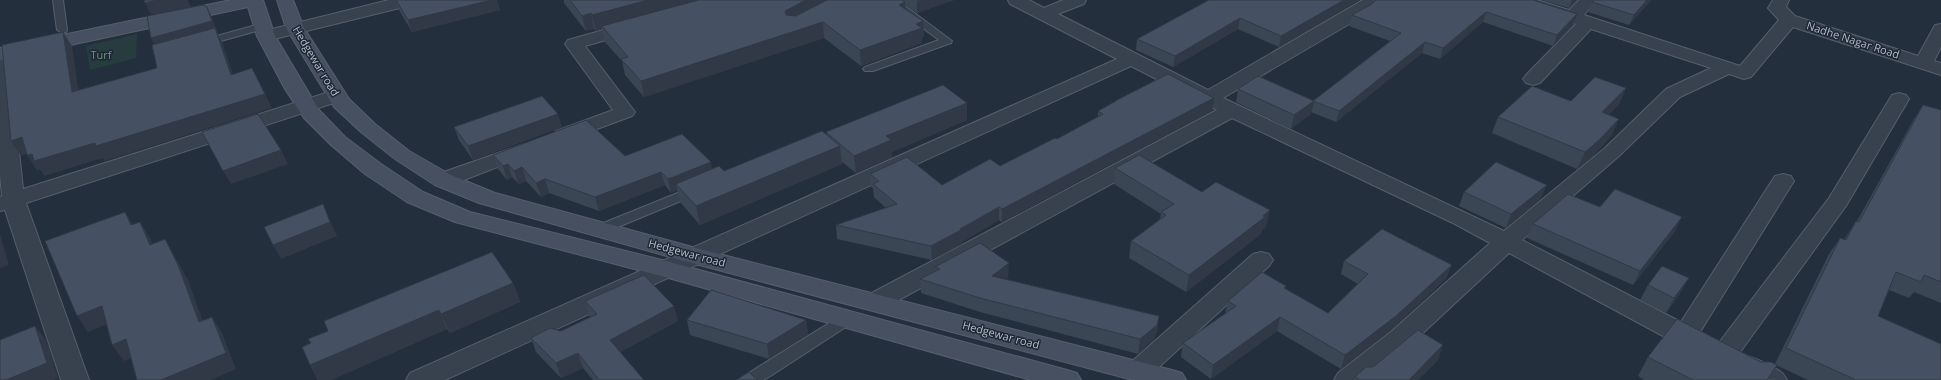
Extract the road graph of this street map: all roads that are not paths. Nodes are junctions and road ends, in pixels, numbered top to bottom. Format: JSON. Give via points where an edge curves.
{"nodes":[{"id":1,"x":58,"y":0,"type":"edge"},
{"id":2,"x":202,"y":0,"type":"edge"},
{"id":3,"x":254,"y":0,"type":"edge"},
{"id":4,"x":285,"y":0,"type":"edge"},
{"id":5,"x":410,"y":0,"type":"edge"},
{"id":6,"x":890,"y":0,"type":"edge"},
{"id":7,"x":1016,"y":0,"type":"edge"},
{"id":8,"x":1078,"y":0,"type":"edge"},
{"id":9,"x":1374,"y":0,"type":"edge"},
{"id":10,"x":1520,"y":0,"type":"edge"},
{"id":11,"x":1588,"y":0,"type":"edge"},
{"id":12,"x":1781,"y":0,"type":"edge"},
{"id":13,"x":1044,"y":14,"type":"junction"},
{"id":14,"x":1580,"y":19,"type":"junction"},
{"id":15,"x":1789,"y":20,"type":"junction"},
{"id":16,"x":648,"y":23,"type":"edge"},
{"id":17,"x":295,"y":28,"type":"junction"},
{"id":18,"x":1941,"y":28,"type":"edge"},
{"id":19,"x":62,"y":30,"type":"junction"},
{"id":20,"x":265,"y":31,"type":"junction"},
{"id":21,"x":194,"y":46,"type":"edge"},
{"id":22,"x":0,"y":49,"type":"edge"},
{"id":23,"x":1131,"y":59,"type":"junction"},
{"id":24,"x":1924,"y":63,"type":"junction"},
{"id":25,"x":1728,"y":68,"type":"junction"},
{"id":26,"x":870,"y":69,"type":"dead end"},
{"id":27,"x":1941,"y":69,"type":"edge"},
{"id":28,"x":1533,"y":79,"type":"dead end"},
{"id":29,"x":336,"y":96,"type":"junction"},
{"id":30,"x":1209,"y":98,"type":"junction"},
{"id":31,"x":1899,"y":100,"type":"dead end"},
{"id":32,"x":306,"y":106,"type":"junction"},
{"id":33,"x":1232,"y":110,"type":"junction"},
{"id":34,"x":443,"y":180,"type":"junction"},
{"id":35,"x":1783,"y":181,"type":"dead end"},
{"id":36,"x":709,"y":184,"type":"edge"},
{"id":37,"x":7,"y":201,"type":"edge"},
{"id":38,"x":601,"y":229,"type":"junction"},
{"id":39,"x":1506,"y":242,"type":"junction"},
{"id":40,"x":696,"y":256,"type":"junction"},
{"id":41,"x":1261,"y":260,"type":"dead end"},
{"id":42,"x":666,"y":268,"type":"junction"},
{"id":43,"x":876,"y":302,"type":"junction"},
{"id":44,"x":847,"y":319,"type":"junction"},
{"id":45,"x":1685,"y":336,"type":"junction"},
{"id":46,"x":1724,"y":356,"type":"junction"},
{"id":47,"x":1138,"y":371,"type":"junction"},
{"id":48,"x":75,"y":380,"type":"edge"},
{"id":49,"x":420,"y":380,"type":"edge"},
{"id":50,"x":750,"y":380,"type":"edge"},
{"id":51,"x":1067,"y":380,"type":"edge"},
{"id":52,"x":1172,"y":380,"type":"edge"},
{"id":53,"x":1348,"y":380,"type":"edge"},
{"id":54,"x":1773,"y":380,"type":"edge"}],
"edges":[{"from":1,"to":19,"type":"lane"},
{"from":2,"to":19,"type":"main road"},
{"from":3,"to":20,"type":"main road","name":"Hedgewar road"},
{"from":3,"to":22,"type":"main road"},
{"from":4,"to":17,"type":"main road","name":"Hedgewar road"},
{"from":5,"to":17,"type":"street"},
{"from":6,"to":26,"type":"lane","via":[[948,41]]},
{"from":7,"to":13,"type":"street"},
{"from":8,"to":13,"type":"street"},
{"from":9,"to":30,"type":"street"},
{"from":10,"to":14,"type":"street"},
{"from":11,"to":14,"type":"street"},
{"from":12,"to":15,"type":"street","via":[[1777,8]]},
{"from":13,"to":23,"type":"street"},
{"from":14,"to":25,"type":"street"},
{"from":14,"to":28,"type":"street"},
{"from":15,"to":24,"type":"street","name":"Nadhe Nagar Road"},
{"from":15,"to":25,"type":"street","via":[[1744,74]]},
{"from":16,"to":34,"type":"street","via":[[574,44],[625,112]]},
{"from":17,"to":20,"type":"street"},
{"from":17,"to":29,"type":"main road","name":"Hedgewar road"},
{"from":18,"to":24,"type":"street"},
{"from":19,"to":22,"type":"main road"},
{"from":20,"to":21,"type":"lane"},
{"from":20,"to":32,"type":"main road","name":"Hedgewar road"},
{"from":22,"to":37,"type":"street"},
{"from":23,"to":30,"type":"street"},
{"from":23,"to":40,"type":"street"},
{"from":24,"to":27,"type":"street","name":"Nadhe Nagar Road"},
{"from":25,"to":39,"type":"street","via":[[1673,93],[1612,152]]},
{"from":29,"to":32,"type":"street"},
{"from":29,"to":34,"type":"main road","name":"Hedgewar road","via":[[368,128],[402,155]]},
{"from":30,"to":33,"type":"street"},
{"from":31,"to":46,"type":"street","via":[[1838,201]]},
{"from":32,"to":37,"type":"street"},
{"from":32,"to":42,"type":"main road","name":"Hedgewar road","via":[[338,141],[373,169],[415,197],[463,217]]},
{"from":33,"to":39,"type":"street","via":[[1463,219]]},
{"from":33,"to":43,"type":"street"},
{"from":34,"to":38,"type":"main road","name":"Hedgewar road","via":[[487,198]]},
{"from":35,"to":45,"type":"street"},
{"from":36,"to":38,"type":"lane"},
{"from":37,"to":48,"type":"street"},
{"from":38,"to":40,"type":"main road","name":"Hedgewar road"},
{"from":39,"to":45,"type":"street"},
{"from":39,"to":53,"type":"street","via":[[1401,338]]},
{"from":40,"to":42,"type":"street"},
{"from":40,"to":43,"type":"main road","name":"Hedgewar road"},
{"from":41,"to":47,"type":"street"},
{"from":42,"to":44,"type":"main road","name":"Hedgewar road"},
{"from":42,"to":49,"type":"street"},
{"from":43,"to":47,"type":"main road","name":"Hedgewar road"},
{"from":44,"to":50,"type":"lane"},
{"from":44,"to":51,"type":"main road","name":"Hedgewar road"},
{"from":45,"to":46,"type":"street"},
{"from":46,"to":54,"type":"street"},
{"from":47,"to":52,"type":"main road","name":"Hedgewar road"}]}
